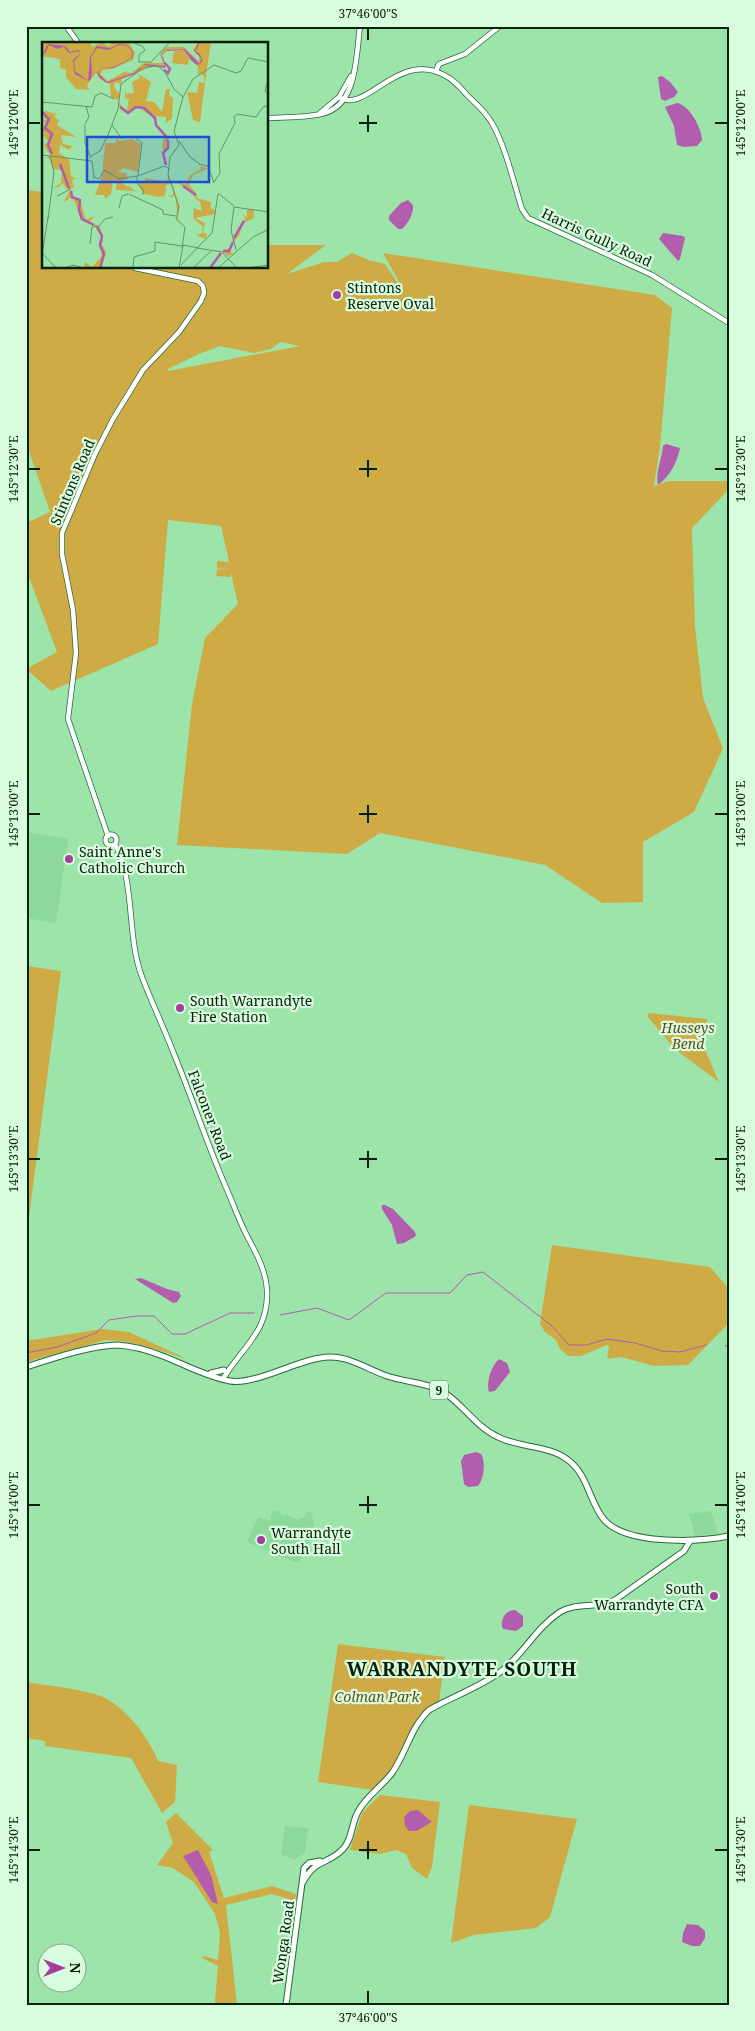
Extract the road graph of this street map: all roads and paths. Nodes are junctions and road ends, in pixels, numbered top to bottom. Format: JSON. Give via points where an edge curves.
{"nodes":[{"id":1,"x":66,"y":26,"type":"edge"},
{"id":2,"x":360,"y":26,"type":"edge"},
{"id":3,"x":500,"y":26,"type":"edge"},
{"id":4,"x":78,"y":42,"type":"edge"},
{"id":5,"x":354,"y":70,"type":"junction"},
{"id":6,"x":437,"y":72,"type":"junction"},
{"id":7,"x":351,"y":87,"type":"junction"},
{"id":8,"x":343,"y":97,"type":"junction"},
{"id":9,"x":354,"y":100,"type":"junction"},
{"id":10,"x":269,"y":118,"type":"edge"},
{"id":11,"x":140,"y":269,"type":"edge"},
{"id":12,"x":729,"y":322,"type":"edge"},
{"id":13,"x":110,"y":835,"type":"junction"},
{"id":14,"x":112,"y":844,"type":"junction"},
{"id":15,"x":234,"y":1363,"type":"junction"},
{"id":16,"x":189,"y":1366,"type":"junction"},
{"id":17,"x":26,"y":1367,"type":"edge"},
{"id":18,"x":224,"y":1370,"type":"junction"},
{"id":19,"x":221,"y":1379,"type":"junction"},
{"id":20,"x":235,"y":1382,"type":"junction"},
{"id":21,"x":729,"y":1536,"type":"edge"},
{"id":22,"x":677,"y":1541,"type":"junction"},
{"id":23,"x":688,"y":1541,"type":"junction"},
{"id":24,"x":680,"y":1552,"type":"junction"},
{"id":25,"x":286,"y":2005,"type":"edge"}],
"edges":[{"from":1,"to":4,"type":"main road"},
{"from":2,"to":5,"type":"main road"},
{"from":3,"to":6,"type":"main road","via":[[465,54],[444,63]]},
{"from":5,"to":7,"type":"main road"},
{"from":5,"to":8,"type":"main road"},
{"from":6,"to":9,"type":"main road","via":[[421,69],[402,73]]},
{"from":6,"to":12,"type":"main road","name":"Harris Gully Road","via":[[456,83],[492,121],[526,216],[652,275]]},
{"from":7,"to":8,"type":"main road"},
{"from":7,"to":9,"type":"main road"},
{"from":8,"to":9,"type":"main road","via":[[349,102]]},
{"from":8,"to":10,"type":"main road","via":[[316,115]]},
{"from":11,"to":13,"type":"main road","name":"Stintons Road","via":[[198,281],[204,293],[179,332],[143,370],[113,419],[62,533],[76,653],[68,719]]},
{"from":13,"to":14,"type":"main road","via":[[106,840]]},
{"from":13,"to":14,"type":"main road","via":[[117,839]]},
{"from":14,"to":15,"type":"main road","name":"Falconer Road","via":[[119,852],[123,868],[142,976],[266,1281],[266,1307],[261,1325]]},
{"from":15,"to":18,"type":"main road","name":"Falconer Road"},
{"from":15,"to":19,"type":"main road","name":"Falconer Road"},
{"from":15,"to":20,"type":"main road","via":[[229,1375]]},
{"from":16,"to":17,"type":"main road","number":"9","via":[[146,1350],[112,1345]]},
{"from":16,"to":18,"type":"main road","via":[[212,1373]]},
{"from":16,"to":19,"type":"main road","number":"9"},
{"from":18,"to":19,"type":"main road","name":"Falconer Road"},
{"from":19,"to":20,"type":"main road","number":"9"},
{"from":20,"to":22,"type":"main road","number":"9","via":[[327,1357],[342,1357],[387,1376],[426,1385],[442,1391],[485,1430],[499,1438],[568,1459],[580,1471],[602,1518],[618,1531]]},
{"from":21,"to":23,"type":"main road","number":"9"},
{"from":22,"to":23,"type":"main road","number":"9"},
{"from":22,"to":24,"type":"main road"},
{"from":23,"to":24,"type":"main road","via":[[686,1549]]},
{"from":24,"to":25,"type":"main road","name":"Wonga Road","via":[[615,1600],[561,1611],[502,1671],[420,1718],[393,1771],[358,1811],[346,1846],[312,1865],[306,1872]]}]}
